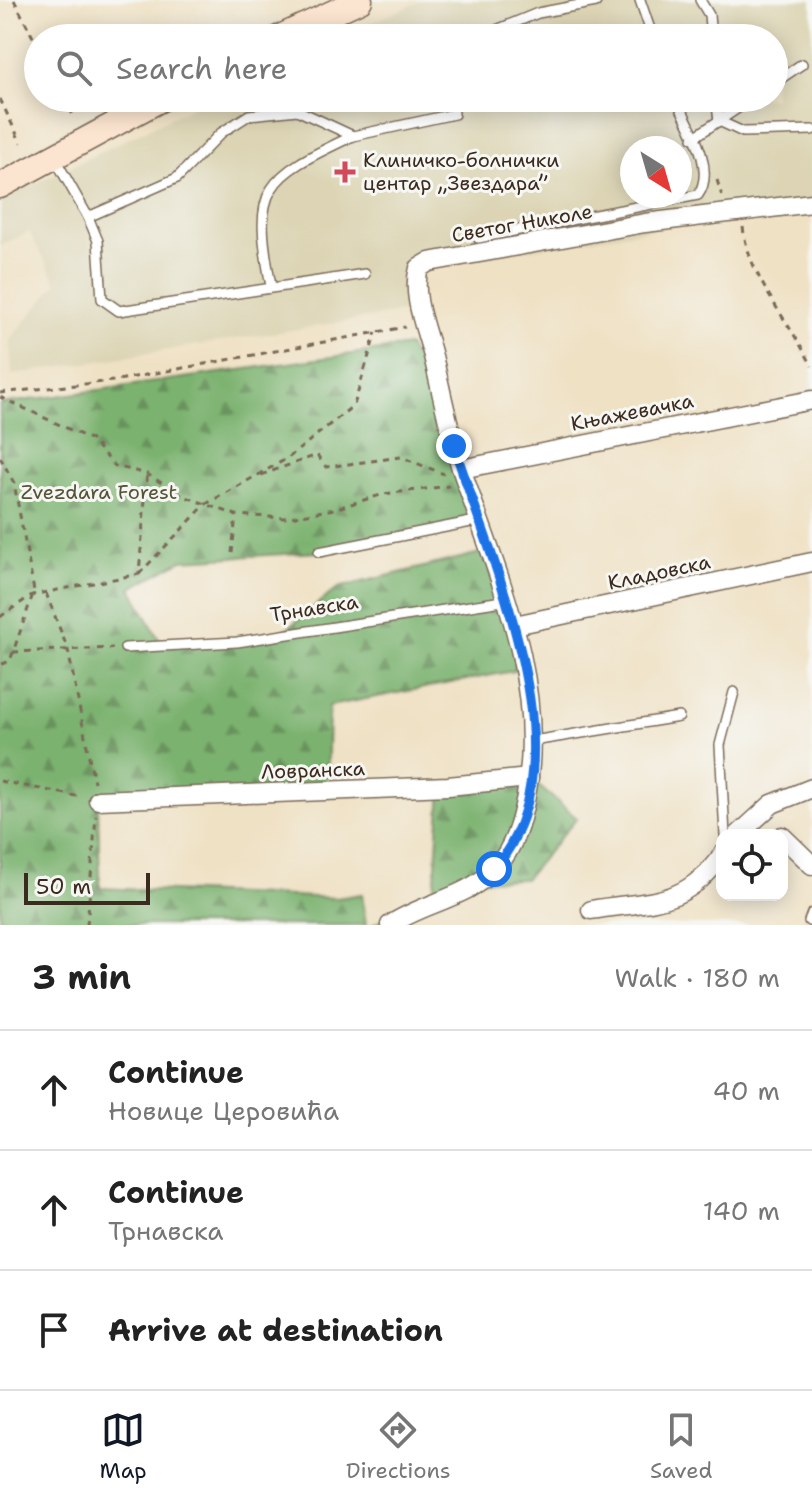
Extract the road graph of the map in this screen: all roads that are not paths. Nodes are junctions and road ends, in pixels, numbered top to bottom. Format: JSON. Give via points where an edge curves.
{"nodes":[{"id":1,"x":360,"y":0,"type":"edge"},
{"id":2,"x":536,"y":0,"type":"edge"},
{"id":3,"x":640,"y":0,"type":"edge"},
{"id":4,"x":700,"y":0,"type":"edge"},
{"id":5,"x":596,"y":2,"type":"dead end"},
{"id":6,"x":538,"y":13,"type":"junction"},
{"id":7,"x":308,"y":24,"type":"edge"},
{"id":8,"x":511,"y":24,"type":"edge"},
{"id":9,"x":648,"y":24,"type":"edge"},
{"id":10,"x":710,"y":24,"type":"edge"},
{"id":11,"x":802,"y":64,"type":"dead end"},
{"id":12,"x":788,"y":74,"type":"edge"},
{"id":13,"x":137,"y":112,"type":"edge"},
{"id":14,"x":278,"y":112,"type":"edge"},
{"id":15,"x":301,"y":112,"type":"edge"},
{"id":16,"x":454,"y":112,"type":"edge"},
{"id":17,"x":682,"y":112,"type":"edge"},
{"id":18,"x":718,"y":112,"type":"edge"},
{"id":19,"x":732,"y":112,"type":"edge"},
{"id":20,"x":719,"y":121,"type":"junction"},
{"id":21,"x":812,"y":130,"type":"edge"},
{"id":22,"x":353,"y":136,"type":"junction"},
{"id":23,"x":693,"y":138,"type":"junction"},
{"id":24,"x":54,"y":157,"type":"junction"},
{"id":25,"x":0,"y":186,"type":"edge"},
{"id":26,"x":812,"y":203,"type":"edge"},
{"id":27,"x":88,"y":217,"type":"junction"},
{"id":28,"x":478,"y":238,"type":"dead end"},
{"id":29,"x":365,"y":274,"type":"dead end"},
{"id":30,"x":271,"y":286,"type":"junction"},
{"id":31,"x":812,"y":400,"type":"edge"},
{"id":32,"x":464,"y":476,"type":"junction"},
{"id":33,"x":481,"y":520,"type":"junction"},
{"id":34,"x":319,"y":552,"type":"dead end"},
{"id":35,"x":812,"y":562,"type":"edge"},
{"id":36,"x":509,"y":600,"type":"junction"},
{"id":37,"x":515,"y":625,"type":"junction"},
{"id":38,"x":125,"y":648,"type":"road end"},
{"id":39,"x":734,"y":692,"type":"dead end"},
{"id":40,"x":679,"y":717,"type":"dead end"},
{"id":41,"x":533,"y":741,"type":"junction"},
{"id":42,"x":529,"y":778,"type":"junction"},
{"id":43,"x":812,"y":788,"type":"edge"},
{"id":44,"x":98,"y":800,"type":"road end"},
{"id":45,"x":761,"y":812,"type":"junction"},
{"id":46,"x":725,"y":829,"type":"edge"},
{"id":47,"x":744,"y":829,"type":"edge"},
{"id":48,"x":775,"y":829,"type":"edge"},
{"id":49,"x":788,"y":843,"type":"edge"},
{"id":50,"x":716,"y":863,"type":"edge"},
{"id":51,"x":812,"y":865,"type":"edge"},
{"id":52,"x":591,"y":910,"type":"dead end"},
{"id":53,"x":812,"y":913,"type":"edge"},
{"id":54,"x":812,"y":922,"type":"edge"},
{"id":55,"x":390,"y":925,"type":"edge"}],
"edges":[{"from":1,"to":7,"type":"street"},
{"from":2,"to":6,"type":"lane"},
{"from":3,"to":9,"type":"lane"},
{"from":4,"to":10,"type":"lane"},
{"from":5,"to":6,"type":"lane"},
{"from":6,"to":8,"type":"lane"},
{"from":11,"to":12,"type":"lane"},
{"from":13,"to":24,"type":"street"},
{"from":14,"to":27,"type":"lane","via":[[249,115],[221,133],[177,178]]},
{"from":15,"to":22,"type":"lane"},
{"from":16,"to":22,"type":"lane"},
{"from":17,"to":23,"type":"lane"},
{"from":18,"to":20,"type":"lane"},
{"from":19,"to":20,"type":"lane"},
{"from":20,"to":21,"type":"lane","via":[[743,132]]},
{"from":20,"to":23,"type":"lane"},
{"from":22,"to":30,"type":"lane","via":[[300,162],[269,193],[261,217]]},
{"from":23,"to":28,"type":"lane","via":[[706,175],[693,198]]},
{"from":24,"to":25,"type":"street"},
{"from":24,"to":27,"type":"lane"},
{"from":26,"to":32,"type":"street","name":"Светог Николе","via":[[645,223],[419,268],[416,278],[425,322]]},
{"from":27,"to":30,"type":"lane","via":[[98,241],[102,299],[119,311]]},
{"from":29,"to":30,"type":"lane"},
{"from":31,"to":32,"type":"street","name":"Књажевачка"},
{"from":32,"to":33,"type":"street"},
{"from":33,"to":34,"type":"lane"},
{"from":33,"to":36,"type":"street"},
{"from":35,"to":37,"type":"street","name":"Кладовска"},
{"from":36,"to":37,"type":"street"},
{"from":36,"to":38,"type":"lane","name":"Трнавска","via":[[237,642]]},
{"from":37,"to":41,"type":"street"},
{"from":39,"to":46,"type":"lane","via":[[720,745]]},
{"from":40,"to":41,"type":"lane"},
{"from":41,"to":42,"type":"street"},
{"from":42,"to":44,"type":"street","name":"Ловранска"},
{"from":42,"to":55,"type":"street","via":[[518,832],[494,869],[455,897]]},
{"from":43,"to":45,"type":"street"},
{"from":45,"to":47,"type":"street"},
{"from":45,"to":48,"type":"street"},
{"from":49,"to":51,"type":"street"},
{"from":50,"to":52,"type":"street","via":[[705,878],[676,896]]},
{"from":53,"to":54,"type":"lane"}]}
